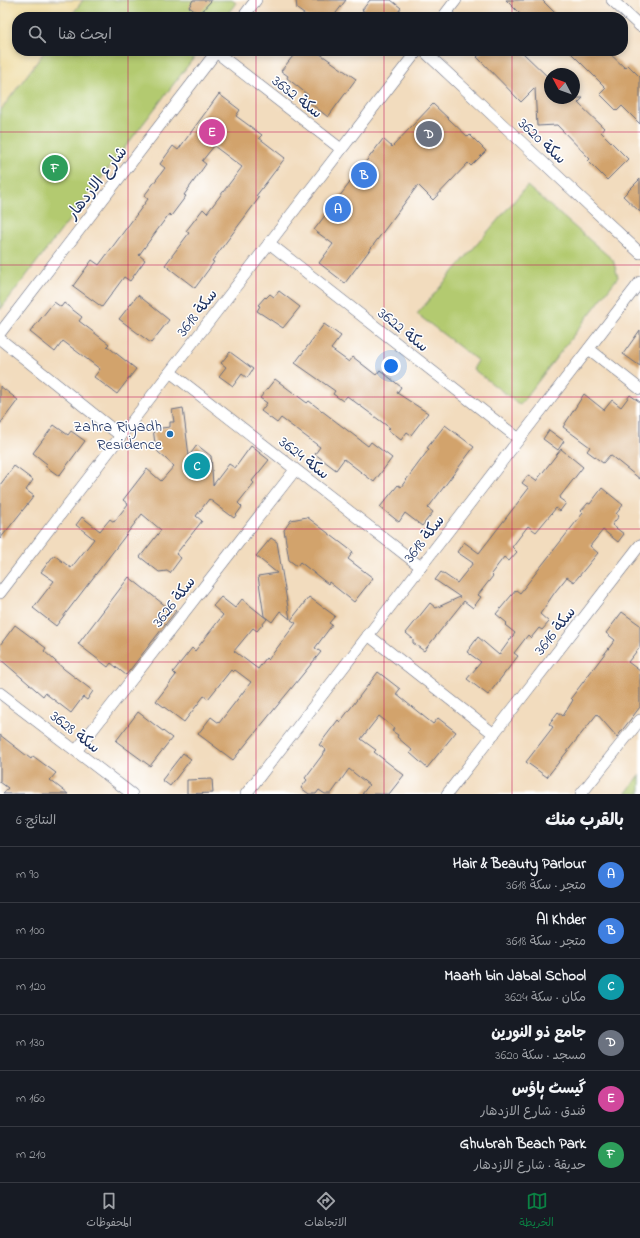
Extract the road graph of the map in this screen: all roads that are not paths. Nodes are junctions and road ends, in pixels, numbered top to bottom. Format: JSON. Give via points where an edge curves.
{"nodes":[{"id":1,"x":256,"y":0,"type":"edge"},
{"id":2,"x":456,"y":0,"type":"edge"},
{"id":3,"x":612,"y":0,"type":"edge"},
{"id":4,"x":247,"y":12,"type":"edge"},
{"id":5,"x":447,"y":12,"type":"edge"},
{"id":6,"x":625,"y":12,"type":"edge"},
{"id":7,"x":628,"y":15,"type":"edge"},
{"id":8,"x":640,"y":26,"type":"edge"},
{"id":9,"x":213,"y":56,"type":"edge"},
{"id":10,"x":221,"y":56,"type":"edge"},
{"id":11,"x":413,"y":56,"type":"edge"},
{"id":12,"x":429,"y":56,"type":"edge"},
{"id":13,"x":341,"y":149,"type":"junction"},
{"id":14,"x":269,"y":243,"type":"junction"},
{"id":15,"x":640,"y":253,"type":"edge"},
{"id":16,"x":640,"y":282,"type":"edge"},
{"id":17,"x":0,"y":333,"type":"edge"},
{"id":18,"x":0,"y":340,"type":"edge"},
{"id":19,"x":589,"y":349,"type":"junction"},
{"id":20,"x":170,"y":372,"type":"junction"},
{"id":21,"x":640,"y":389,"type":"edge"},
{"id":22,"x":121,"y":436,"type":"junction"},
{"id":23,"x":519,"y":439,"type":"junction"},
{"id":24,"x":295,"y":470,"type":"junction"},
{"id":25,"x":640,"y":545,"type":"edge"},
{"id":26,"x":421,"y":567,"type":"junction"},
{"id":27,"x":0,"y":593,"type":"edge"},
{"id":28,"x":368,"y":635,"type":"junction"},
{"id":29,"x":0,"y":693,"type":"edge"},
{"id":30,"x":640,"y":720,"type":"edge"},
{"id":31,"x":494,"y":734,"type":"junction"},
{"id":32,"x":76,"y":751,"type":"junction"},
{"id":33,"x":132,"y":794,"type":"edge"},
{"id":34,"x":246,"y":794,"type":"edge"},
{"id":35,"x":447,"y":794,"type":"edge"},
{"id":36,"x":580,"y":794,"type":"edge"}],
"edges":[{"from":1,"to":4,"type":"street"},
{"from":2,"to":5,"type":"street"},
{"from":3,"to":6,"type":"street"},
{"from":7,"to":8,"type":"street"},
{"from":9,"to":17,"type":"street","name":"شارع الازدهار"},
{"from":10,"to":13,"type":"street","name":"سكة 3632"},
{"from":11,"to":13,"type":"street","name":"سكة 3618"},
{"from":12,"to":15,"type":"street","name":"سكة 3620"},
{"from":13,"to":14,"type":"street","name":"سكة 3618"},
{"from":14,"to":20,"type":"street","name":"سكة 3618"},
{"from":14,"to":23,"type":"street","name":"سكة 3622"},
{"from":16,"to":19,"type":"street","name":"سكة 3618"},
{"from":18,"to":22,"type":"street"},
{"from":19,"to":21,"type":"street"},
{"from":19,"to":23,"type":"street","name":"سكة 3618"},
{"from":20,"to":22,"type":"street","name":"سكة 3618"},
{"from":20,"to":24,"type":"street","name":"سكة 3624"},
{"from":22,"to":27,"type":"street","name":"سكة 3618"},
{"from":23,"to":26,"type":"street","name":"سكة 3618"},
{"from":24,"to":26,"type":"street","name":"سكة 3624"},
{"from":24,"to":32,"type":"street","name":"سكة 3626"},
{"from":25,"to":31,"type":"street","name":"سكة 3616"},
{"from":26,"to":28,"type":"street","name":"سكة 3618"},
{"from":28,"to":31,"type":"street"},
{"from":28,"to":34,"type":"street","name":"سكة 3618"},
{"from":29,"to":32,"type":"street","name":"سكة 3628"},
{"from":30,"to":36,"type":"street"},
{"from":31,"to":35,"type":"street","name":"سكة 3616"},
{"from":32,"to":33,"type":"street","name":"سكة 3628"}]}
